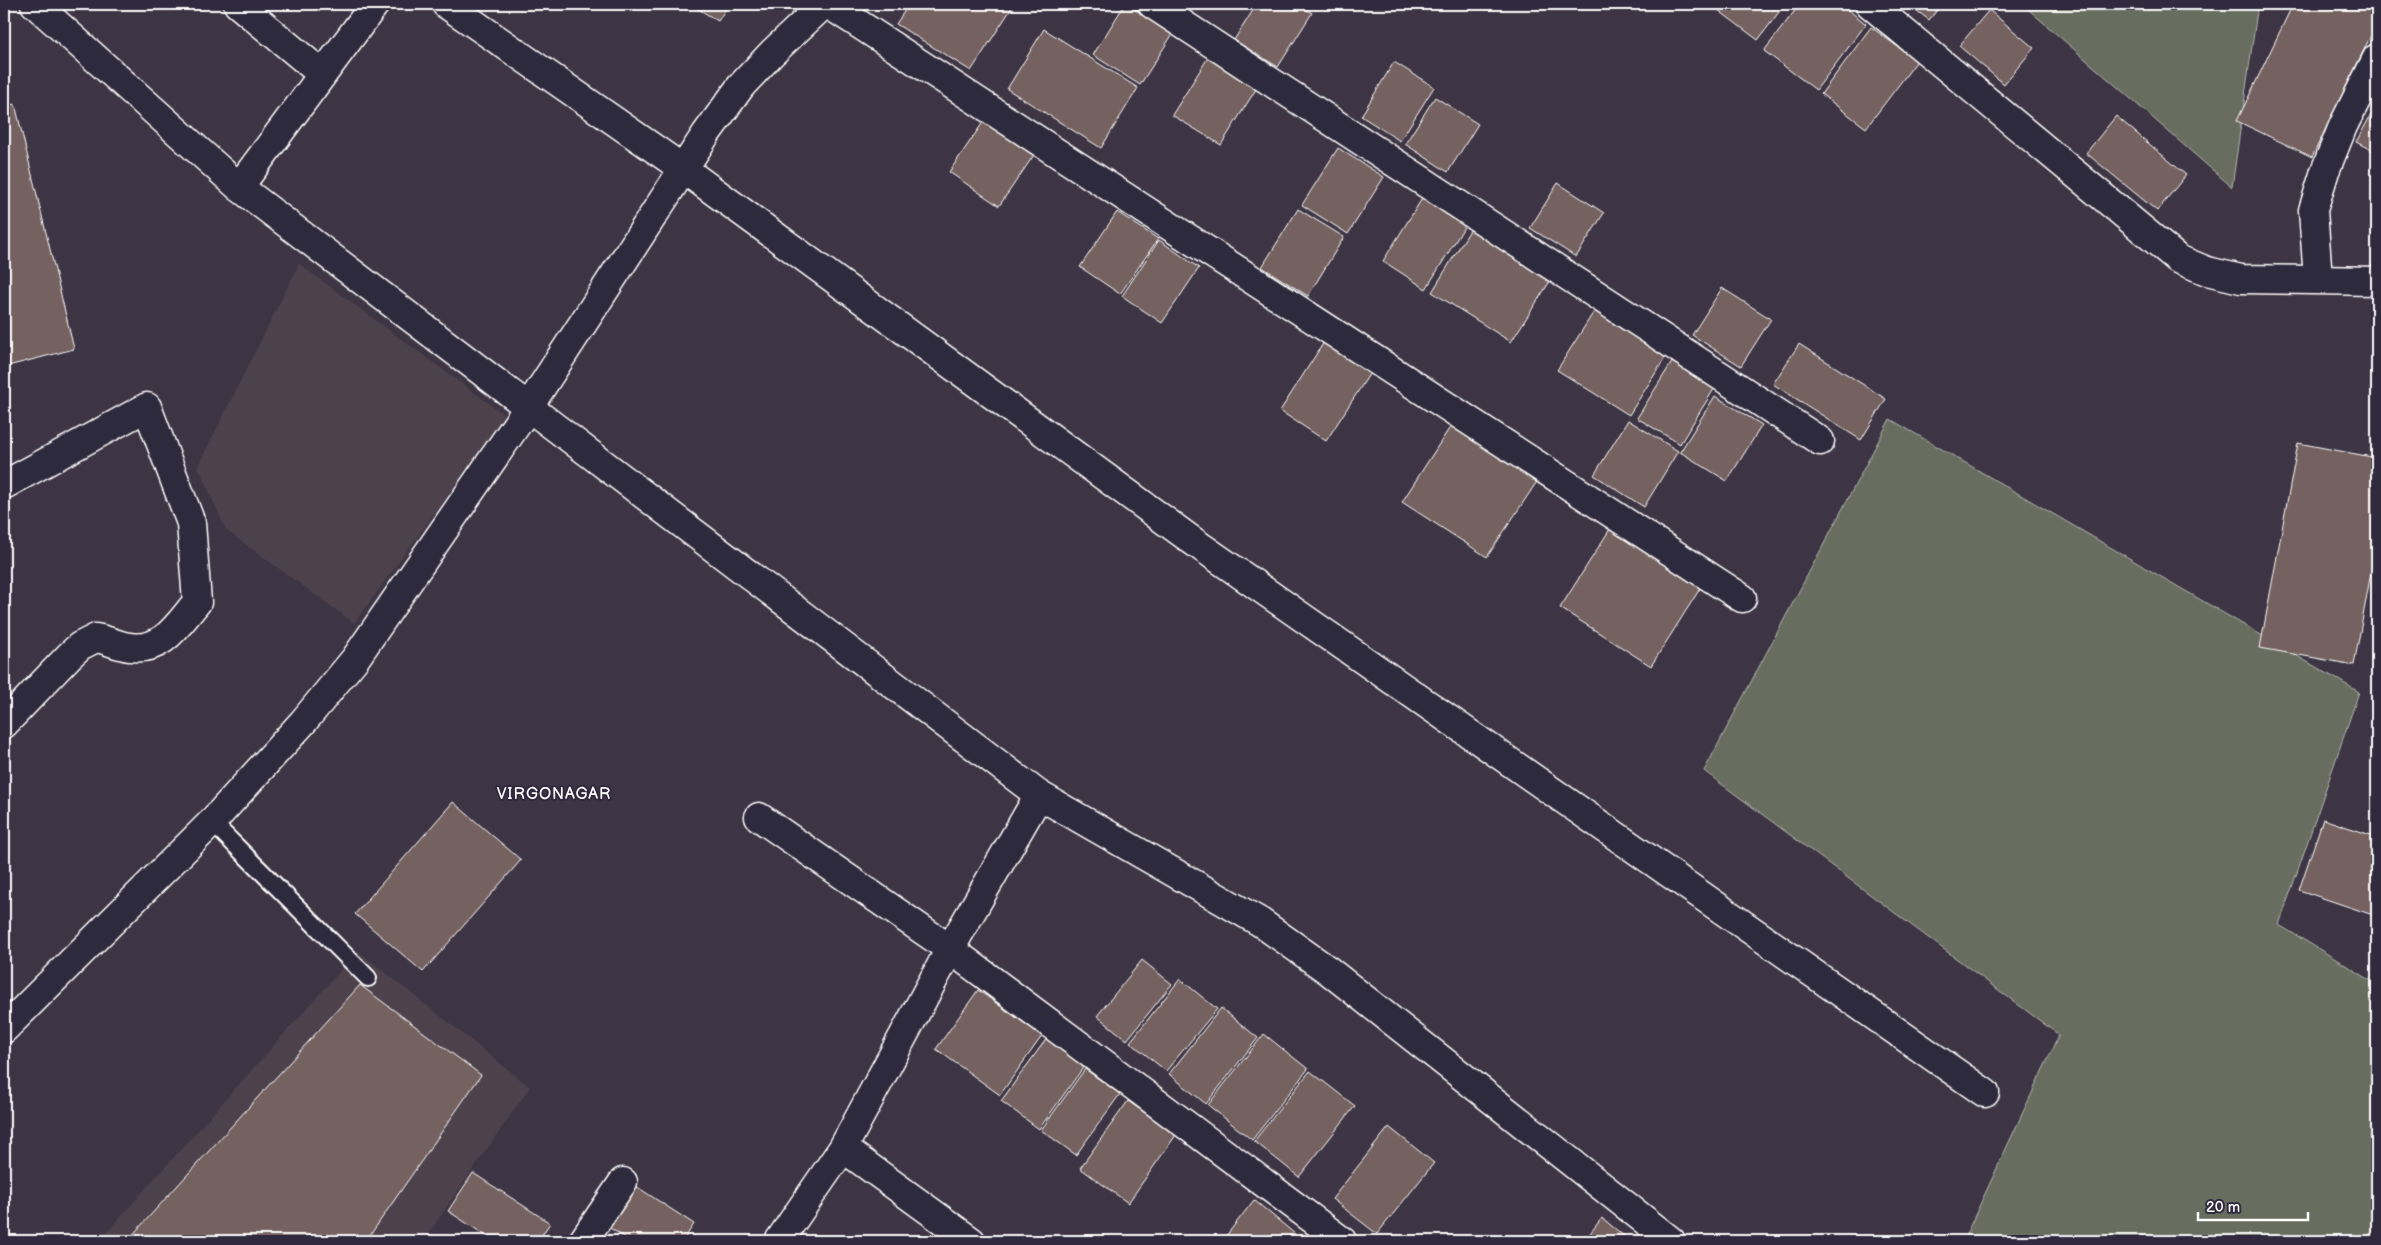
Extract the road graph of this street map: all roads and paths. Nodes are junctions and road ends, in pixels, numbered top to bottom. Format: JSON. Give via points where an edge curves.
{"nodes":[{"id":1,"x":35,"y":4,"type":"edge"},
{"id":2,"x":238,"y":4,"type":"edge"},
{"id":3,"x":375,"y":4,"type":"edge"},
{"id":4,"x":446,"y":4,"type":"edge"},
{"id":5,"x":824,"y":4,"type":"edge"},
{"id":6,"x":828,"y":4,"type":"edge"},
{"id":7,"x":1152,"y":4,"type":"edge"},
{"id":8,"x":1870,"y":4,"type":"edge"},
{"id":9,"x":2377,"y":58,"type":"edge"},
{"id":10,"x":322,"y":74,"type":"junction"},
{"id":11,"x":682,"y":168,"type":"junction"},
{"id":12,"x":239,"y":186,"type":"junction"},
{"id":13,"x":2318,"y":279,"type":"junction"},
{"id":14,"x":2377,"y":281,"type":"edge"},
{"id":15,"x":528,"y":408,"type":"junction"},
{"id":16,"x":1820,"y":441,"type":"dead end"},
{"id":17,"x":4,"y":485,"type":"edge"},
{"id":18,"x":1742,"y":598,"type":"dead end"},
{"id":19,"x":4,"y":724,"type":"edge"},
{"id":20,"x":1039,"y":794,"type":"junction"},
{"id":21,"x":759,"y":817,"type":"dead end"},
{"id":22,"x":212,"y":822,"type":"junction"},
{"id":23,"x":950,"y":949,"type":"junction"},
{"id":24,"x":368,"y":978,"type":"dead end"},
{"id":25,"x":4,"y":1029,"type":"edge"},
{"id":26,"x":1985,"y":1093,"type":"dead end"},
{"id":27,"x":843,"y":1148,"type":"junction"},
{"id":28,"x":623,"y":1182,"type":"dead end"},
{"id":29,"x":583,"y":1241,"type":"edge"},
{"id":30,"x":780,"y":1241,"type":"edge"},
{"id":31,"x":971,"y":1241,"type":"edge"},
{"id":32,"x":1342,"y":1241,"type":"edge"},
{"id":33,"x":1671,"y":1241,"type":"edge"}],
"edges":[{"from":1,"to":12,"type":"street"},
{"from":2,"to":10,"type":"street"},
{"from":3,"to":10,"type":"street"},
{"from":4,"to":11,"type":"street"},
{"from":5,"to":11,"type":"street","via":[[741,86]]},
{"from":6,"to":18,"type":"street"},
{"from":7,"to":16,"type":"street"},
{"from":8,"to":13,"type":"street","via":[[2178,259],[2207,271],[2241,279]]},
{"from":9,"to":13,"type":"street","via":[[2343,126],[2313,210]]},
{"from":10,"to":12,"type":"street"},
{"from":11,"to":15,"type":"street"},
{"from":11,"to":26,"type":"street","via":[[1190,539]]},
{"from":12,"to":15,"type":"street"},
{"from":13,"to":14,"type":"street"},
{"from":15,"to":20,"type":"street"},
{"from":15,"to":22,"type":"street","via":[[355,659]]},
{"from":17,"to":19,"type":"street","via":[[147,406],[191,523],[196,602],[171,635],[158,644],[131,648],[96,638],[80,646]]},
{"from":20,"to":23,"type":"street"},
{"from":20,"to":33,"type":"street","via":[[1260,922],[1329,971]]},
{"from":21,"to":23,"type":"street"},
{"from":22,"to":24,"type":"lane"},
{"from":22,"to":25,"type":"street"},
{"from":23,"to":27,"type":"street"},
{"from":23,"to":32,"type":"street"},
{"from":27,"to":30,"type":"street"},
{"from":27,"to":31,"type":"street"},
{"from":28,"to":29,"type":"street"}]}
